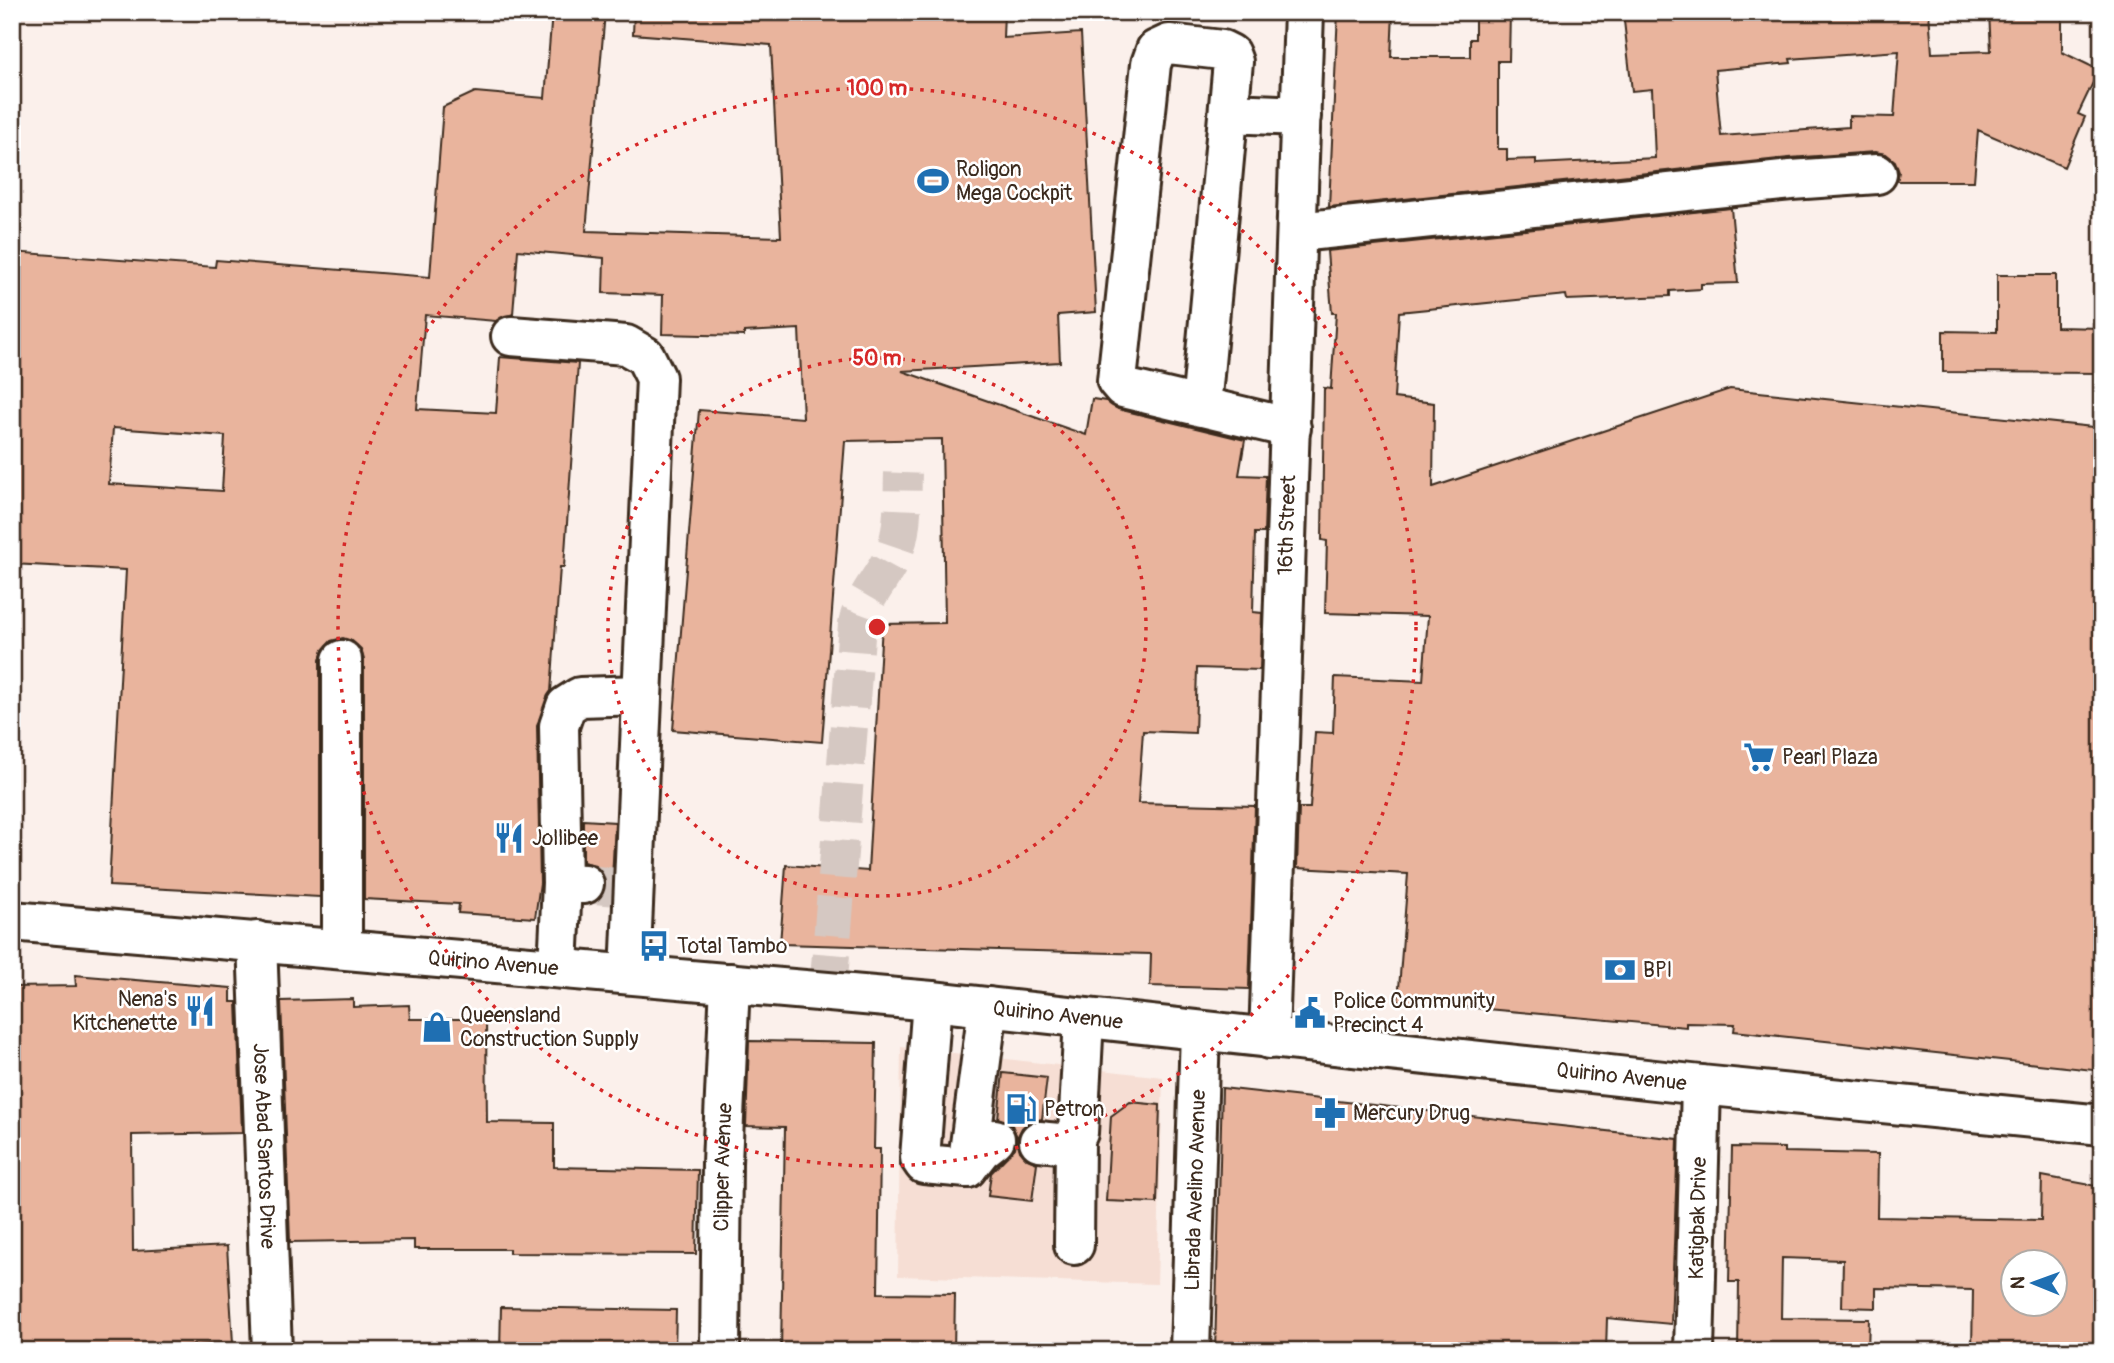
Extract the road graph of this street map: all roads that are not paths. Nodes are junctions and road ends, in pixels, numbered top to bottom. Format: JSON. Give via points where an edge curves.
{"nodes":[{"id":1,"x":1304,"y":12,"type":"edge"},
{"id":2,"x":1229,"y":113,"type":"junction"},
{"id":3,"x":1301,"y":116,"type":"junction"},
{"id":4,"x":1877,"y":174,"type":"dead end"},
{"id":5,"x":1298,"y":232,"type":"junction"},
{"id":6,"x":511,"y":337,"type":"dead end"},
{"id":7,"x":1201,"y":407,"type":"junction"},
{"id":8,"x":1291,"y":428,"type":"junction"},
{"id":9,"x":342,"y":660,"type":"dead end"},
{"id":10,"x":641,"y":695,"type":"junction"},
{"id":11,"x":600,"y":885,"type":"junction"},
{"id":12,"x":12,"y":921,"type":"edge"},
{"id":13,"x":257,"y":941,"type":"junction"},
{"id":14,"x":342,"y":948,"type":"junction"},
{"id":15,"x":558,"y":967,"type":"junction"},
{"id":16,"x":630,"y":974,"type":"junction"},
{"id":17,"x":730,"y":982,"type":"junction"},
{"id":18,"x":932,"y":1001,"type":"junction"},
{"id":19,"x":988,"y":1007,"type":"junction"},
{"id":20,"x":1084,"y":1018,"type":"junction"},
{"id":21,"x":1200,"y":1031,"type":"junction"},
{"id":22,"x":1269,"y":1039,"type":"junction"},
{"id":23,"x":1701,"y":1085,"type":"junction"},
{"id":24,"x":2102,"y":1125,"type":"edge"},
{"id":25,"x":995,"y":1139,"type":"dead end"},
{"id":26,"x":967,"y":1168,"type":"junction"},
{"id":27,"x":1074,"y":1245,"type":"dead end"},
{"id":28,"x":272,"y":1351,"type":"edge"},
{"id":29,"x":720,"y":1351,"type":"edge"},
{"id":30,"x":1190,"y":1351,"type":"edge"},
{"id":31,"x":1694,"y":1351,"type":"edge"}],
"edges":[{"from":1,"to":3,"type":"street","name":"16th Street"},
{"from":2,"to":3,"type":"street"},
{"from":2,"to":7,"type":"street"},
{"from":2,"to":7,"type":"street","via":[[1230,54],[1169,44],[1156,50],[1150,64],[1117,381],[1124,388]]},
{"from":3,"to":5,"type":"street","name":"16th Street"},
{"from":4,"to":5,"type":"street"},
{"from":5,"to":8,"type":"street","name":"16th Street"},
{"from":6,"to":10,"type":"street","via":[[626,345],[645,356],[656,379]]},
{"from":7,"to":8,"type":"street"},
{"from":8,"to":22,"type":"street","name":"16th Street"},
{"from":9,"to":14,"type":"street"},
{"from":10,"to":11,"type":"street"},
{"from":10,"to":11,"type":"street","via":[[580,696],[566,706],[559,726]]},
{"from":11,"to":15,"type":"street"},
{"from":11,"to":16,"type":"street"},
{"from":12,"to":13,"type":"street","name":"Quirino Avenue"},
{"from":13,"to":14,"type":"street","name":"Quirino Avenue"},
{"from":13,"to":28,"type":"street","name":"Jose Abad Santos Drive"},
{"from":14,"to":15,"type":"street","name":"Quirino Avenue"},
{"from":15,"to":16,"type":"street","name":"Quirino Avenue"},
{"from":16,"to":17,"type":"street","name":"Quirino Avenue"},
{"from":17,"to":18,"type":"street","name":"Quirino Avenue"},
{"from":17,"to":29,"type":"street","name":"Clipper Avenue"},
{"from":18,"to":19,"type":"street","name":"Quirino Avenue"},
{"from":18,"to":26,"type":"street","via":[[920,1158],[924,1164]]},
{"from":19,"to":20,"type":"street","name":"Quirino Avenue"},
{"from":19,"to":26,"type":"street"},
{"from":20,"to":21,"type":"street","name":"Quirino Avenue"},
{"from":20,"to":27,"type":"street","via":[[1078,1133],[1057,1141]]},
{"from":21,"to":22,"type":"street","name":"Quirino Avenue"},
{"from":21,"to":30,"type":"street","name":"Librada Avelino Avenue"},
{"from":22,"to":23,"type":"street","name":"Quirino Avenue"},
{"from":23,"to":24,"type":"street","name":"Quirino Avenue"},
{"from":23,"to":31,"type":"street","name":"Katigbak Drive"},
{"from":25,"to":26,"type":"street"}]}
